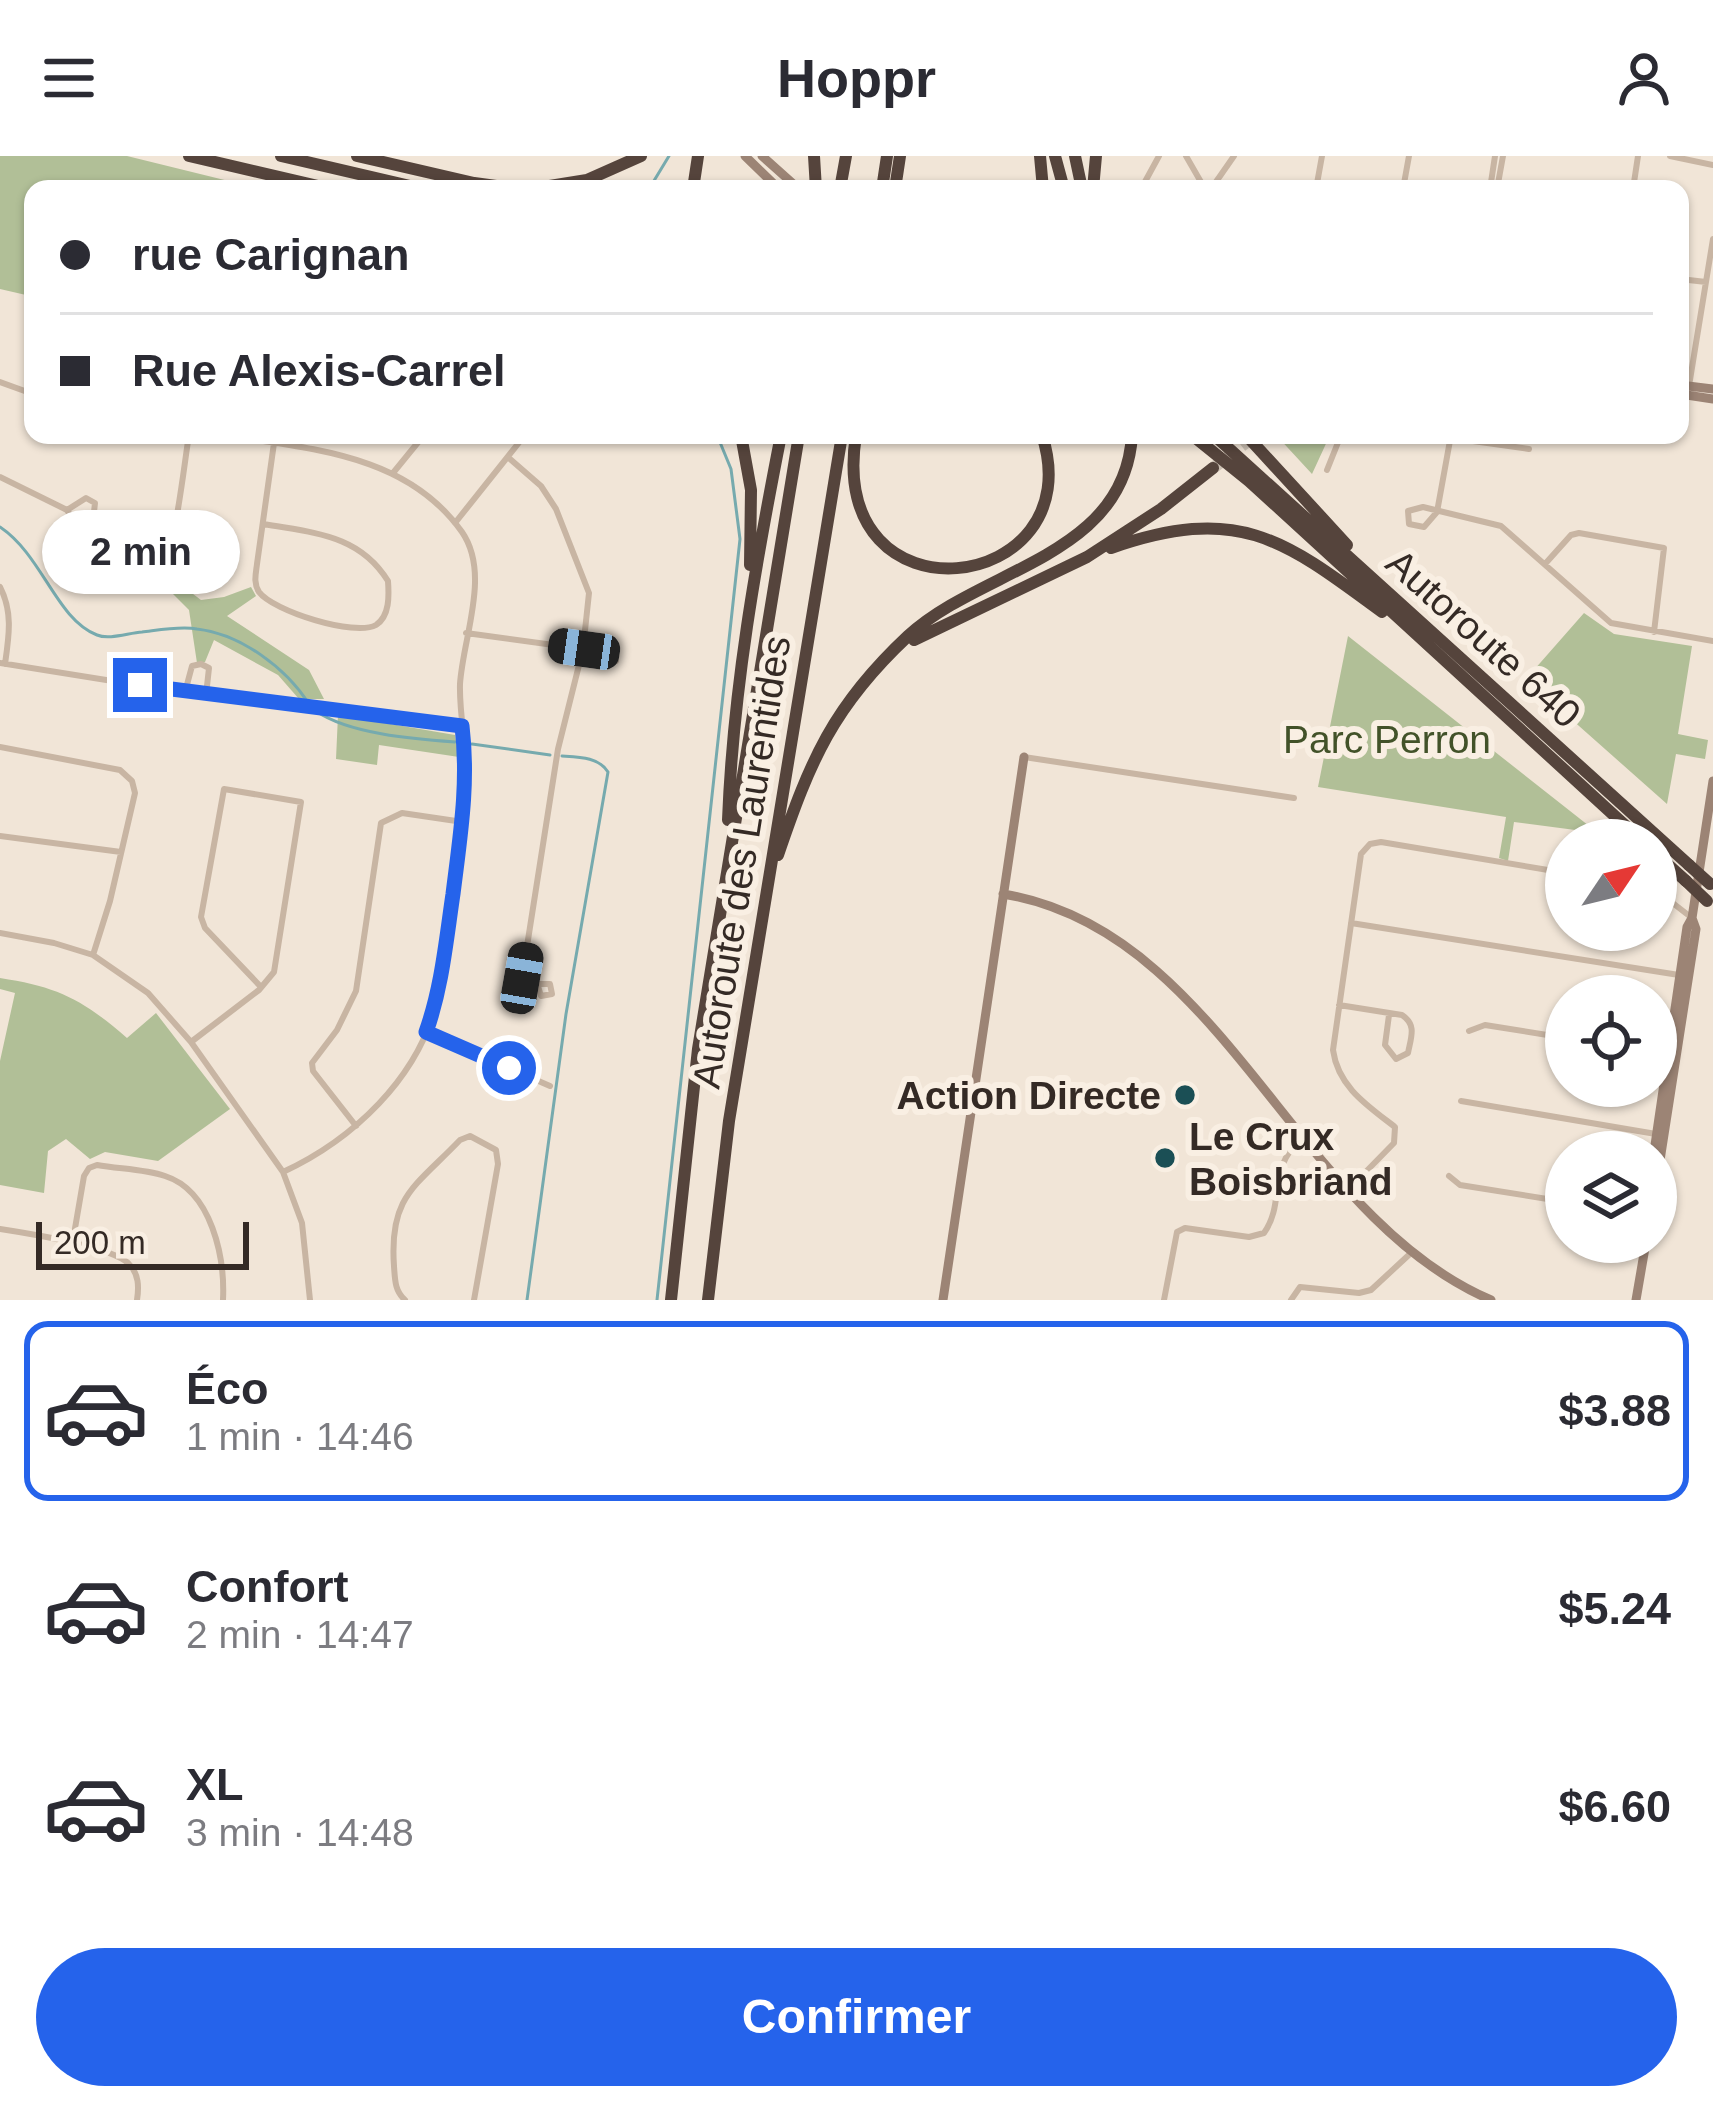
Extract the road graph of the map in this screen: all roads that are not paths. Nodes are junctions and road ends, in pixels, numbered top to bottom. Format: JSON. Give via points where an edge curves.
{"nodes":[{"id":1,"x":189,"y":156,"type":"edge"},
{"id":2,"x":281,"y":156,"type":"edge"},
{"id":3,"x":357,"y":156,"type":"edge"},
{"id":4,"x":640,"y":156,"type":"edge"},
{"id":5,"x":745,"y":156,"type":"edge"},
{"id":6,"x":762,"y":156,"type":"edge"},
{"id":7,"x":1234,"y":156,"type":"edge"},
{"id":8,"x":1670,"y":156,"type":"edge"},
{"id":9,"x":1713,"y":165,"type":"edge"},
{"id":10,"x":241,"y":168,"type":"junction"},
{"id":11,"x":274,"y":180,"type":"edge"},
{"id":12,"x":292,"y":180,"type":"edge"},
{"id":13,"x":384,"y":180,"type":"edge"},
{"id":14,"x":461,"y":180,"type":"edge"},
{"id":15,"x":587,"y":180,"type":"edge"},
{"id":16,"x":769,"y":180,"type":"edge"},
{"id":17,"x":790,"y":180,"type":"edge"},
{"id":18,"x":1215,"y":180,"type":"edge"},
{"id":19,"x":1713,"y":239,"type":"edge"},
{"id":20,"x":1689,"y":280,"type":"edge"},
{"id":21,"x":1706,"y":282,"type":"junction"},
{"id":22,"x":1689,"y":365,"type":"edge"},
{"id":23,"x":188,"y":444,"type":"edge"},
{"id":24,"x":274,"y":444,"type":"edge"},
{"id":25,"x":280,"y":444,"type":"edge"},
{"id":26,"x":416,"y":444,"type":"edge"},
{"id":27,"x":519,"y":444,"type":"edge"},
{"id":28,"x":743,"y":444,"type":"edge"},
{"id":29,"x":780,"y":444,"type":"edge"},
{"id":30,"x":797,"y":444,"type":"edge"},
{"id":31,"x":841,"y":444,"type":"edge"},
{"id":32,"x":855,"y":444,"type":"edge"},
{"id":33,"x":1044,"y":444,"type":"edge"},
{"id":34,"x":1131,"y":444,"type":"edge"},
{"id":35,"x":1203,"y":444,"type":"edge"},
{"id":36,"x":1224,"y":444,"type":"edge"},
{"id":37,"x":1254,"y":444,"type":"edge"},
{"id":38,"x":1337,"y":444,"type":"edge"},
{"id":39,"x":1450,"y":444,"type":"edge"},
{"id":40,"x":1503,"y":444,"type":"edge"},
{"id":41,"x":1529,"y":448,"type":"dead end"},
{"id":42,"x":510,"y":459,"type":"junction"},
{"id":43,"x":1213,"y":468,"type":"tunnel mouth"},
{"id":44,"x":1327,"y":470,"type":"dead end"},
{"id":45,"x":393,"y":472,"type":"junction"},
{"id":46,"x":0,"y":477,"type":"edge"},
{"id":47,"x":67,"y":510,"type":"junction"},
{"id":48,"x":1437,"y":512,"type":"junction"},
{"id":49,"x":78,"y":524,"type":"junction"},
{"id":50,"x":264,"y":524,"type":"junction"},
{"id":51,"x":454,"y":524,"type":"junction"},
{"id":52,"x":1087,"y":557,"type":"junction"},
{"id":53,"x":1545,"y":564,"type":"junction"},
{"id":54,"x":0,"y":586,"type":"edge"},
{"id":55,"x":1383,"y":586,"type":"junction"},
{"id":56,"x":750,"y":608,"type":"junction"},
{"id":57,"x":1654,"y":632,"type":"junction"},
{"id":58,"x":466,"y":633,"type":"junction"},
{"id":59,"x":1713,"y":640,"type":"edge"},
{"id":60,"x":1422,"y":641,"type":"junction"},
{"id":61,"x":584,"y":649,"type":"junction"},
{"id":62,"x":892,"y":652,"type":"junction"},
{"id":63,"x":616,"y":661,"type":"dead end"},
{"id":64,"x":3,"y":663,"type":"edge"},
{"id":65,"x":185,"y":692,"type":"junction"},
{"id":66,"x":206,"y":696,"type":"junction"},
{"id":67,"x":462,"y":726,"type":"junction"},
{"id":68,"x":0,"y":747,"type":"edge"},
{"id":69,"x":1024,"y":757,"type":"joint"},
{"id":70,"x":1713,"y":781,"type":"edge"},
{"id":71,"x":1294,"y":798,"type":"dead end"},
{"id":72,"x":1618,"y":819,"type":"edge"},
{"id":73,"x":464,"y":822,"type":"junction"},
{"id":74,"x":0,"y":836,"type":"edge"},
{"id":75,"x":122,"y":853,"type":"junction"},
{"id":76,"x":1545,"y":869,"type":"edge"},
{"id":77,"x":1677,"y":869,"type":"edge"},
{"id":78,"x":725,"y":878,"type":"junction"},
{"id":79,"x":767,"y":890,"type":"junction"},
{"id":80,"x":1705,"y":890,"type":"edge"},
{"id":81,"x":1004,"y":894,"type":"junction"},
{"id":82,"x":1677,"y":906,"type":"edge"},
{"id":83,"x":1692,"y":918,"type":"junction"},
{"id":84,"x":1351,"y":923,"type":"junction"},
{"id":85,"x":0,"y":933,"type":"edge"},
{"id":86,"x":93,"y":955,"type":"junction"},
{"id":87,"x":1684,"y":976,"type":"junction"},
{"id":88,"x":538,"y":986,"type":"dead end"},
{"id":89,"x":262,"y":987,"type":"junction"},
{"id":90,"x":1339,"y":1006,"type":"junction"},
{"id":91,"x":1677,"y":1008,"type":"edge"},
{"id":92,"x":1389,"y":1015,"type":"junction"},
{"id":93,"x":1469,"y":1031,"type":"dead end"},
{"id":94,"x":426,"y":1032,"type":"junction"},
{"id":95,"x":1545,"y":1035,"type":"edge"},
{"id":96,"x":191,"y":1042,"type":"junction"},
{"id":97,"x":550,"y":1086,"type":"dead end"},
{"id":98,"x":1461,"y":1101,"type":"dead end"},
{"id":99,"x":356,"y":1126,"type":"junction"},
{"id":100,"x":1637,"y":1131,"type":"edge"},
{"id":101,"x":1303,"y":1138,"type":"junction"},
{"id":102,"x":283,"y":1172,"type":"junction"},
{"id":103,"x":1450,"y":1176,"type":"dead end"},
{"id":104,"x":1348,"y":1190,"type":"junction"},
{"id":105,"x":1545,"y":1199,"type":"edge"},
{"id":106,"x":0,"y":1228,"type":"edge"},
{"id":107,"x":73,"y":1240,"type":"junction"},
{"id":108,"x":1412,"y":1252,"type":"junction"},
{"id":109,"x":1642,"y":1263,"type":"edge"},
{"id":110,"x":137,"y":1300,"type":"edge"},
{"id":111,"x":223,"y":1300,"type":"edge"},
{"id":112,"x":310,"y":1300,"type":"edge"},
{"id":113,"x":405,"y":1300,"type":"edge"},
{"id":114,"x":474,"y":1300,"type":"edge"},
{"id":115,"x":671,"y":1300,"type":"edge"},
{"id":116,"x":708,"y":1300,"type":"edge"},
{"id":117,"x":943,"y":1300,"type":"edge"},
{"id":118,"x":1164,"y":1300,"type":"edge"},
{"id":119,"x":1291,"y":1300,"type":"edge"},
{"id":120,"x":1490,"y":1300,"type":"edge"},
{"id":121,"x":1636,"y":1300,"type":"edge"}],
"edges":[{"from":1,"to":10,"type":"highway"},
{"from":2,"to":13,"type":"highway"},
{"from":3,"to":14,"type":"highway"},
{"from":4,"to":15,"type":"highway"},
{"from":5,"to":16,"type":"street"},
{"from":6,"to":17,"type":"street"},
{"from":7,"to":18,"type":"street"},
{"from":8,"to":9,"type":"street"},
{"from":10,"to":11,"type":"highway"},
{"from":10,"to":12,"type":"highway"},
{"from":19,"to":21,"type":"street"},
{"from":20,"to":21,"type":"street"},
{"from":21,"to":22,"type":"street"},
{"from":23,"to":49,"type":"street","via":[[172,538],[157,576],[112,584]]},
{"from":24,"to":50,"type":"street"},
{"from":25,"to":45,"type":"street"},
{"from":26,"to":45,"type":"street"},
{"from":27,"to":42,"type":"street"},
{"from":28,"to":56,"type":"highway","via":[[751,490]]},
{"from":29,"to":56,"type":"highway"},
{"from":30,"to":78,"type":"highway","name":"Autoroute des Laurentides"},
{"from":31,"to":79,"type":"highway","name":"Autoroute des Laurentides"},
{"from":32,"to":33,"type":"highway","via":[[853,485],[868,527],[910,562],[950,571],[996,560],[1031,528],[1049,476]]},
{"from":34,"to":62,"type":"highway","via":[[1119,487],[1089,525],[938,614]]},
{"from":35,"to":60,"type":"highway","name":"Autoroute 640"},
{"from":36,"to":55,"type":"highway","name":"Autoroute 640"},
{"from":37,"to":55,"type":"highway"},
{"from":38,"to":44,"type":"street"},
{"from":39,"to":48,"type":"street"},
{"from":40,"to":41,"type":"street"},
{"from":42,"to":51,"type":"street"},
{"from":42,"to":61,"type":"street","via":[[556,509],[589,593]]},
{"from":43,"to":52,"type":"highway"},
{"from":45,"to":51,"type":"street"},
{"from":46,"to":47,"type":"street"},
{"from":47,"to":49,"type":"street"},
{"from":47,"to":49,"type":"street","via":[[86,498],[94,503]]},
{"from":48,"to":48,"type":"street","via":[[1413,508],[1406,520],[1424,527]]},
{"from":48,"to":53,"type":"street","via":[[1501,526]]},
{"from":50,"to":50,"type":"street","via":[[260,593],[326,622],[365,628],[385,615],[388,580],[364,551],[345,539]]},
{"from":51,"to":58,"type":"street","via":[[475,566]]},
{"from":52,"to":60,"type":"highway","via":[[1168,531],[1250,533],[1318,564]]},
{"from":52,"to":62,"type":"highway"},
{"from":53,"to":57,"type":"street","via":[[1606,621]]},
{"from":53,"to":57,"type":"street","via":[[1579,533],[1664,548]]},
{"from":54,"to":64,"type":"street","via":[[10,626]]},
{"from":55,"to":80,"type":"highway","name":"Autoroute 640","bridge":true,"via":[[1689,865]]},
{"from":56,"to":78,"type":"highway"},
{"from":57,"to":59,"type":"street"},
{"from":58,"to":61,"type":"street"},
{"from":58,"to":67,"type":"street"},
{"from":60,"to":72,"type":"highway","name":"Autoroute 640"},
{"from":61,"to":63,"type":"street"},
{"from":61,"to":88,"type":"street","via":[[558,749],[522,978]]},
{"from":62,"to":79,"type":"highway","via":[[815,753]]},
{"from":64,"to":65,"type":"street"},
{"from":65,"to":66,"type":"street"},
{"from":65,"to":66,"type":"street","via":[[192,666],[201,664],[209,672]]},
{"from":66,"to":67,"type":"street"},
{"from":67,"to":73,"type":"street"},
{"from":68,"to":75,"type":"street","via":[[120,770],[135,793]]},
{"from":69,"to":71,"type":"street"},
{"from":69,"to":81,"type":"street"},
{"from":70,"to":80,"type":"street"},
{"from":73,"to":94,"type":"street"},
{"from":73,"to":99,"type":"street","via":[[402,813],[381,823],[356,991],[312,1063]]},
{"from":74,"to":75,"type":"street"},
{"from":75,"to":86,"type":"street"},
{"from":76,"to":84,"type":"street","via":[[1370,844],[1361,854]]},
{"from":77,"to":80,"type":"highway"},
{"from":78,"to":115,"type":"highway","name":"Autoroute des Laurentides"},
{"from":79,"to":116,"type":"highway","name":"Autoroute des Laurentides"},
{"from":80,"to":83,"type":"street"},
{"from":81,"to":101,"type":"street","via":[[1083,922],[1149,965]]},
{"from":81,"to":117,"type":"street"},
{"from":82,"to":83,"type":"street"},
{"from":83,"to":87,"type":"street"},
{"from":84,"to":87,"type":"street"},
{"from":84,"to":90,"type":"street"},
{"from":85,"to":86,"type":"street"},
{"from":86,"to":96,"type":"street","via":[[148,993]]},
{"from":87,"to":91,"type":"street"},
{"from":89,"to":89,"type":"street","via":[[280,953],[301,802],[224,789],[201,917]]},
{"from":89,"to":96,"type":"street"},
{"from":90,"to":92,"type":"street"},
{"from":90,"to":104,"type":"street","via":[[1335,1070],[1395,1127],[1393,1144]]},
{"from":92,"to":92,"type":"street","via":[[1402,1015],[1413,1030],[1408,1053],[1396,1059],[1385,1045]]},
{"from":93,"to":95,"type":"street","via":[[1485,1025]]},
{"from":94,"to":97,"type":"street"},
{"from":94,"to":99,"type":"street"},
{"from":96,"to":102,"type":"street"},
{"from":98,"to":100,"type":"street"},
{"from":99,"to":102,"type":"street"},
{"from":101,"to":104,"type":"street"},
{"from":101,"to":118,"type":"street","via":[[1282,1160],[1264,1234],[1177,1232]]},
{"from":102,"to":112,"type":"street","via":[[302,1223]]},
{"from":103,"to":105,"type":"street","via":[[1460,1185]]},
{"from":104,"to":108,"type":"street"},
{"from":106,"to":107,"type":"street"},
{"from":107,"to":110,"type":"street","via":[[129,1264]]},
{"from":107,"to":111,"type":"street","via":[[89,1168],[164,1176],[189,1191],[214,1232]]},
{"from":108,"to":119,"type":"street","via":[[1371,1290],[1300,1287]]},
{"from":108,"to":120,"type":"street"},
{"from":109,"to":121,"type":"street"},
{"from":113,"to":114,"type":"street","via":[[396,1290],[395,1214],[470,1136],[496,1150],[498,1164]]}]}
